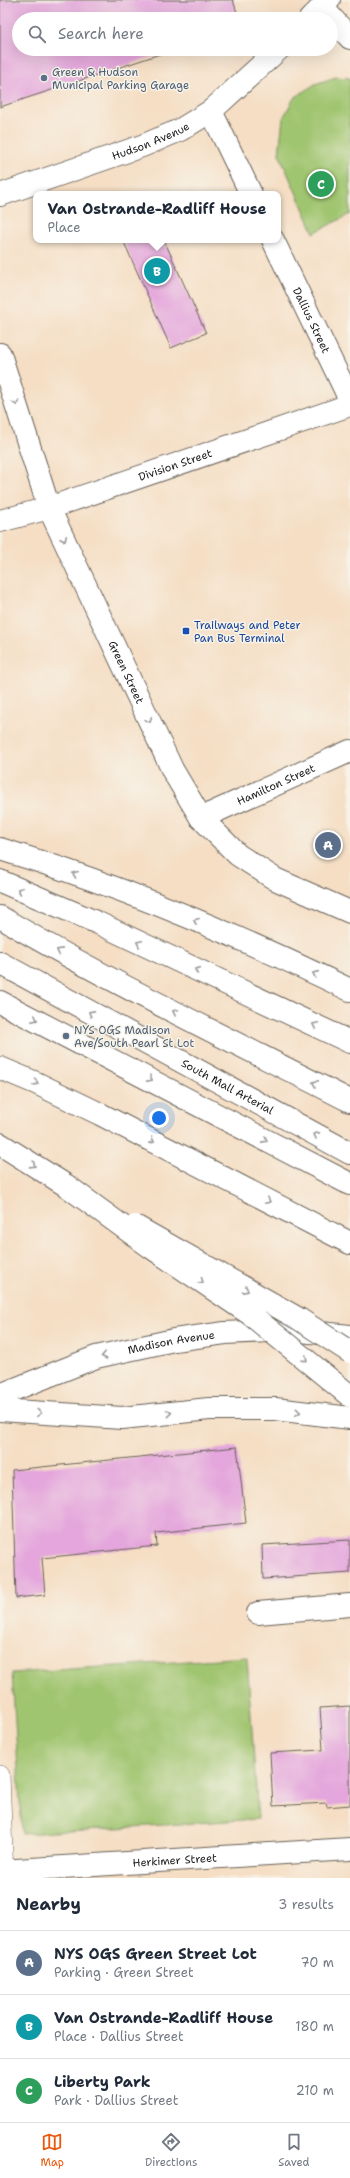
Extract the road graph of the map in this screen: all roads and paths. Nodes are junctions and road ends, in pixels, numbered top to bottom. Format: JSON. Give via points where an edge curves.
{"nodes":[{"id":1,"x":338,"y":26,"type":"edge"},
{"id":2,"x":350,"y":38,"type":"edge"},
{"id":3,"x":271,"y":56,"type":"edge"},
{"id":4,"x":211,"y":111,"type":"junction"},
{"id":5,"x":249,"y":191,"type":"edge"},
{"id":6,"x":0,"y":195,"type":"edge"},
{"id":7,"x":274,"y":243,"type":"edge"},
{"id":8,"x":0,"y":354,"type":"edge"},
{"id":9,"x":350,"y":400,"type":"edge"},
{"id":10,"x":350,"y":405,"type":"edge"},
{"id":11,"x":49,"y":508,"type":"junction"},
{"id":12,"x":0,"y":521,"type":"edge"},
{"id":13,"x":350,"y":751,"type":"edge"},
{"id":14,"x":202,"y":818,"type":"junction"},
{"id":15,"x":0,"y":849,"type":"edge"},
{"id":16,"x":0,"y":881,"type":"edge"},
{"id":17,"x":350,"y":912,"type":"edge"},
{"id":18,"x":0,"y":917,"type":"edge"},
{"id":19,"x":0,"y":963,"type":"edge"},
{"id":20,"x":350,"y":990,"type":"edge"},
{"id":21,"x":0,"y":1002,"type":"edge"},
{"id":22,"x":350,"y":1042,"type":"edge"},
{"id":23,"x":0,"y":1068,"type":"edge"},
{"id":24,"x":350,"y":1101,"type":"edge"},
{"id":25,"x":0,"y":1144,"type":"edge"},
{"id":26,"x":350,"y":1153,"type":"edge"},
{"id":27,"x":350,"y":1184,"type":"edge"},
{"id":28,"x":67,"y":1186,"type":"junction"},
{"id":29,"x":350,"y":1243,"type":"edge"},
{"id":30,"x":350,"y":1336,"type":"edge"},
{"id":31,"x":350,"y":1352,"type":"edge"},
{"id":32,"x":0,"y":1395,"type":"edge"},
{"id":33,"x":350,"y":1396,"type":"edge"},
{"id":34,"x":0,"y":1410,"type":"edge"},
{"id":35,"x":350,"y":1418,"type":"edge"},
{"id":36,"x":350,"y":1605,"type":"edge"},
{"id":37,"x":258,"y":1613,"type":"dead end"},
{"id":38,"x":0,"y":1775,"type":"edge"},
{"id":39,"x":350,"y":1849,"type":"edge"},
{"id":40,"x":3,"y":1873,"type":"edge"}],
"edges":[{"from":1,"to":2,"type":"main road"},
{"from":3,"to":4,"type":"main road","name":"Hudson Avenue"},
{"from":4,"to":5,"type":"main road"},
{"from":4,"to":6,"type":"main road","name":"Hudson Avenue","via":[[180,130],[142,146]]},
{"from":7,"to":9,"type":"main road","name":"Dallius Street"},
{"from":8,"to":11,"type":"main road","name":"Green Street","one_way":true},
{"from":10,"to":11,"type":"main road","name":"Division Street"},
{"from":11,"to":12,"type":"main road","name":"Division Street"},
{"from":11,"to":14,"type":"main road","name":"Green Street","one_way":true,"via":[[173,771]]},
{"from":13,"to":14,"type":"main road","name":"Hamilton Street"},
{"from":14,"to":17,"type":"main road","name":"Green Street","via":[[238,855],[275,879]]},
{"from":20,"to":15,"type":"main road","one_way":true,"via":[[188,917],[47,863]]},
{"from":22,"to":16,"type":"main road","one_way":true,"via":[[98,923]]},
{"from":24,"to":18,"type":"main road","one_way":true,"via":[[45,944]]},
{"from":26,"to":19,"type":"main road","name":"South Mall Arterial","one_way":true},
{"from":21,"to":27,"type":"main road","one_way":true},
{"from":23,"to":29,"type":"main road","one_way":true,"via":[[100,1114]]},
{"from":25,"to":28,"type":"main road","one_way":true},
{"from":28,"to":31,"type":"main road","one_way":true,"bridge":true,"via":[[299,1319]]},
{"from":28,"to":33,"type":"main road","one_way":true,"bridge":true,"via":[[152,1248],[250,1314]]},
{"from":30,"to":32,"type":"main road","name":"Madison Avenue","one_way":true,"via":[[291,1330],[225,1333],[174,1340],[96,1357]]},
{"from":34,"to":35,"type":"main road","one_way":true,"via":[[122,1418],[209,1408],[274,1410]]},
{"from":36,"to":37,"type":"main road"},
{"from":38,"to":40,"type":"street"},
{"from":39,"to":40,"type":"main road","name":"Herkimer Street"}]}
